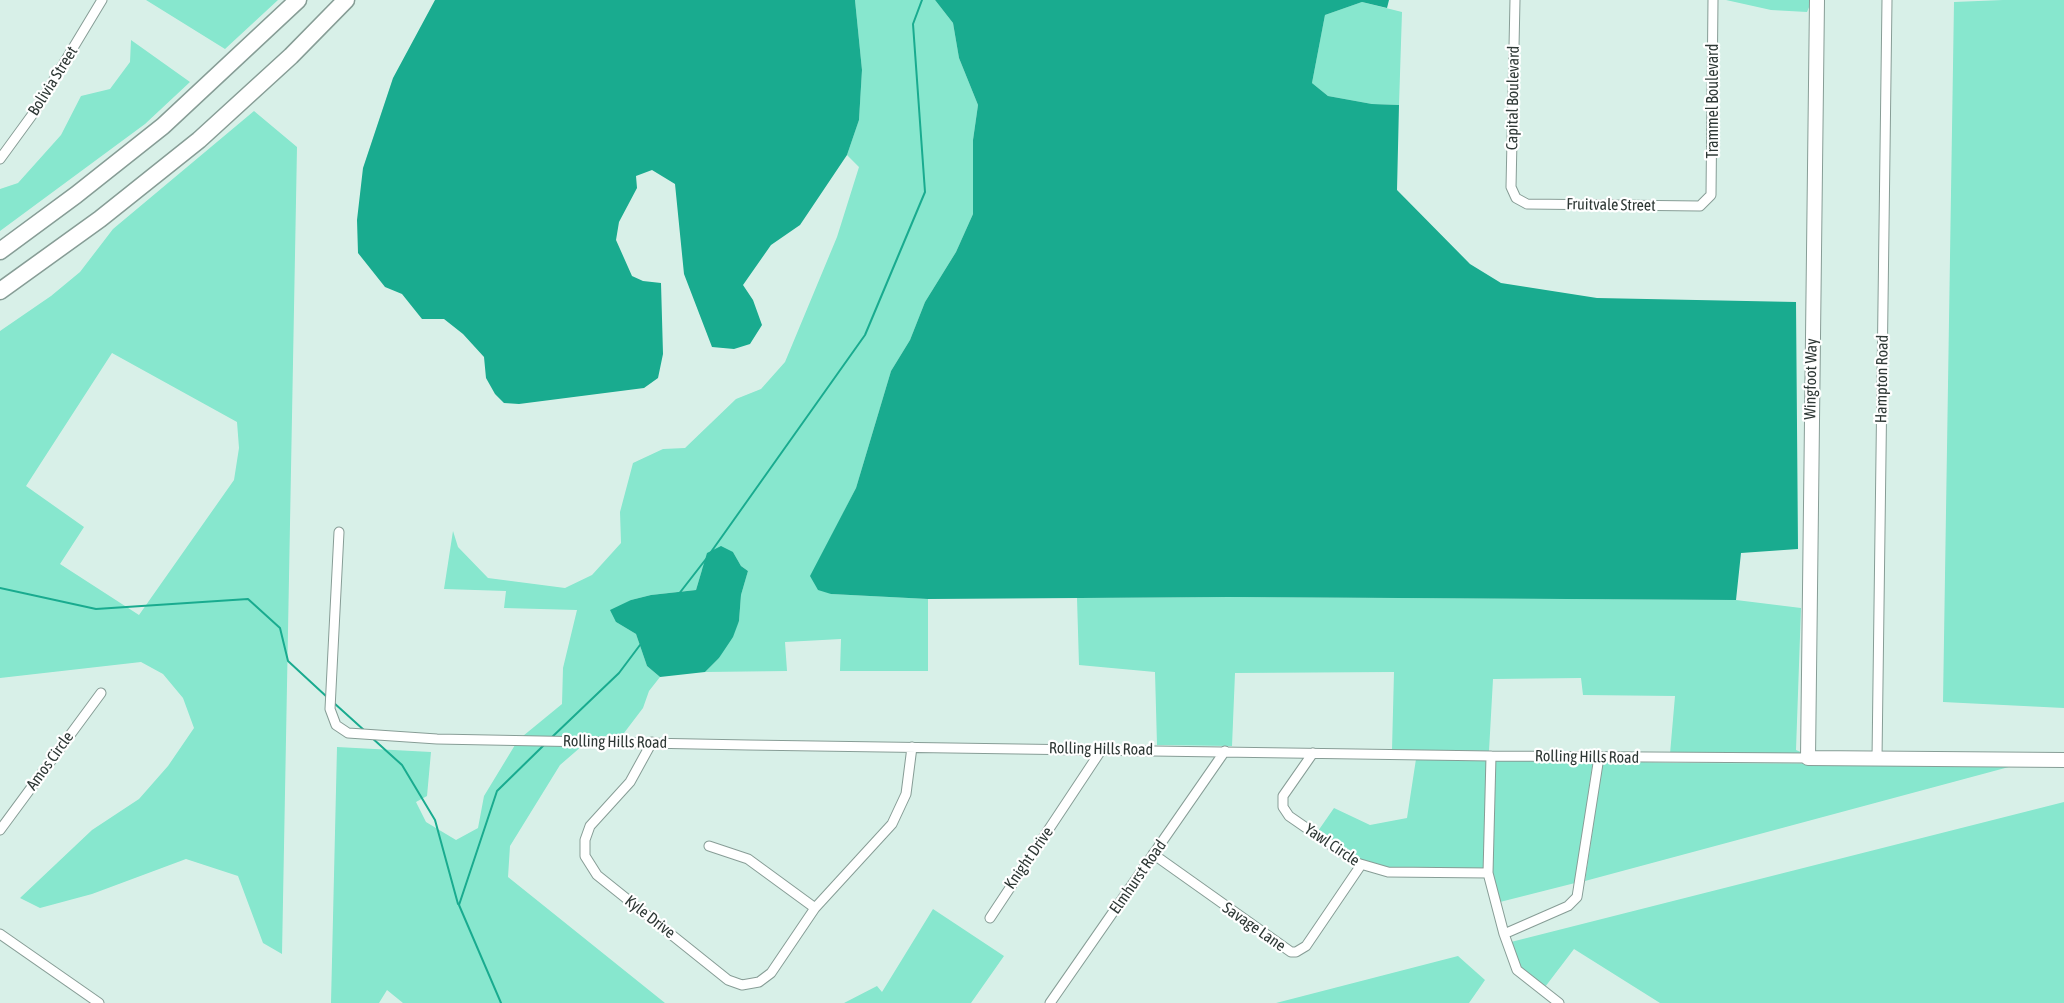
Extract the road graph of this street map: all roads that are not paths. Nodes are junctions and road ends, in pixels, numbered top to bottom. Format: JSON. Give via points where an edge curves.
{"nodes":[{"id":1,"x":102,"y":0,"type":"edge"},
{"id":2,"x":298,"y":0,"type":"edge"},
{"id":3,"x":346,"y":0,"type":"edge"},
{"id":4,"x":1515,"y":0,"type":"edge"},
{"id":5,"x":1713,"y":0,"type":"edge"},
{"id":6,"x":1817,"y":0,"type":"edge"},
{"id":7,"x":1887,"y":0,"type":"edge"},
{"id":8,"x":0,"y":159,"type":"edge"},
{"id":9,"x":1514,"y":195,"type":"joint"},
{"id":10,"x":1708,"y":201,"type":"joint"},
{"id":11,"x":0,"y":251,"type":"edge"},
{"id":12,"x":0,"y":291,"type":"edge"},
{"id":13,"x":339,"y":532,"type":"dead end"},
{"id":14,"x":100,"y":693,"type":"dead end"},
{"id":15,"x":652,"y":742,"type":"junction"},
{"id":16,"x":912,"y":747,"type":"junction"},
{"id":17,"x":1102,"y":749,"type":"junction"},
{"id":18,"x":1225,"y":751,"type":"junction"},
{"id":19,"x":1313,"y":753,"type":"junction"},
{"id":20,"x":1491,"y":756,"type":"junction"},
{"id":21,"x":1599,"y":757,"type":"junction"},
{"id":22,"x":1808,"y":758,"type":"junction"},
{"id":23,"x":1877,"y":758,"type":"junction"},
{"id":24,"x":2064,"y":760,"type":"edge"},
{"id":25,"x":0,"y":830,"type":"edge"},
{"id":26,"x":709,"y":846,"type":"dead end"},
{"id":27,"x":1153,"y":854,"type":"junction"},
{"id":28,"x":1360,"y":865,"type":"junction"},
{"id":29,"x":1488,"y":873,"type":"junction"},
{"id":30,"x":815,"y":908,"type":"junction"},
{"id":31,"x":990,"y":918,"type":"dead end"},
{"id":32,"x":0,"y":934,"type":"edge"},
{"id":33,"x":1504,"y":934,"type":"junction"},
{"id":34,"x":99,"y":1003,"type":"edge"},
{"id":35,"x":1050,"y":1003,"type":"edge"},
{"id":36,"x":1560,"y":1003,"type":"edge"}],
"edges":[{"from":1,"to":8,"type":"street","name":"Bolivia Street","via":[[35,111]]},
{"from":2,"to":11,"type":"highway","via":[[163,126]]},
{"from":3,"to":12,"type":"highway","via":[[199,140],[100,219]]},
{"from":4,"to":9,"type":"street","name":"Capital Boulevard","via":[[1511,187]]},
{"from":5,"to":10,"type":"street","name":"Trammel Boulevard","via":[[1713,167]]},
{"from":6,"to":22,"type":"street","name":"Wingfoot Way"},
{"from":7,"to":23,"type":"street","name":"Hampton Road"},
{"from":9,"to":10,"type":"street","name":"Fruitvale Street","via":[[1527,204],[1700,206]]},
{"from":13,"to":15,"type":"street","name":"Rolling Hills Road","via":[[330,709],[340,729],[359,735],[437,739]]},
{"from":14,"to":25,"type":"street","name":"Amos Circle"},
{"from":15,"to":16,"type":"street","name":"Rolling Hills Road"},
{"from":15,"to":30,"type":"street","name":"Kyle Drive","via":[[630,782],[587,833],[585,856],[597,875],[728,980],[742,985],[759,982],[771,973]]},
{"from":16,"to":17,"type":"street","name":"Rolling Hills Road"},
{"from":16,"to":30,"type":"street","name":"Kyle Drive","via":[[908,784],[899,812]]},
{"from":17,"to":18,"type":"street","name":"Rolling Hills Road"},
{"from":17,"to":31,"type":"street","name":"Knight Drive"},
{"from":18,"to":19,"type":"street","name":"Rolling Hills Road"},
{"from":18,"to":27,"type":"street","name":"Elmhurst Road"},
{"from":19,"to":20,"type":"street","name":"Rolling Hills Road"},
{"from":19,"to":28,"type":"street","name":"Yawl Circle","via":[[1283,796],[1283,807],[1289,816]]},
{"from":20,"to":21,"type":"street","name":"Rolling Hills Road"},
{"from":20,"to":29,"type":"street"},
{"from":21,"to":22,"type":"street","name":"Rolling Hills Road"},
{"from":21,"to":33,"type":"street","via":[[1577,897],[1569,906]]},
{"from":22,"to":23,"type":"street","name":"Rolling Hills Road"},
{"from":23,"to":24,"type":"street","name":"Rolling Hills Road"},
{"from":26,"to":30,"type":"street","via":[[755,863]]},
{"from":27,"to":28,"type":"street","name":"Savage Lane","via":[[1291,952],[1306,946]]},
{"from":27,"to":35,"type":"street","name":"Elmhurst Road"},
{"from":28,"to":29,"type":"street","name":"Yawl Circle","via":[[1388,872]]},
{"from":29,"to":33,"type":"street"},
{"from":32,"to":34,"type":"street"},
{"from":33,"to":36,"type":"street","via":[[1517,970]]}]}
